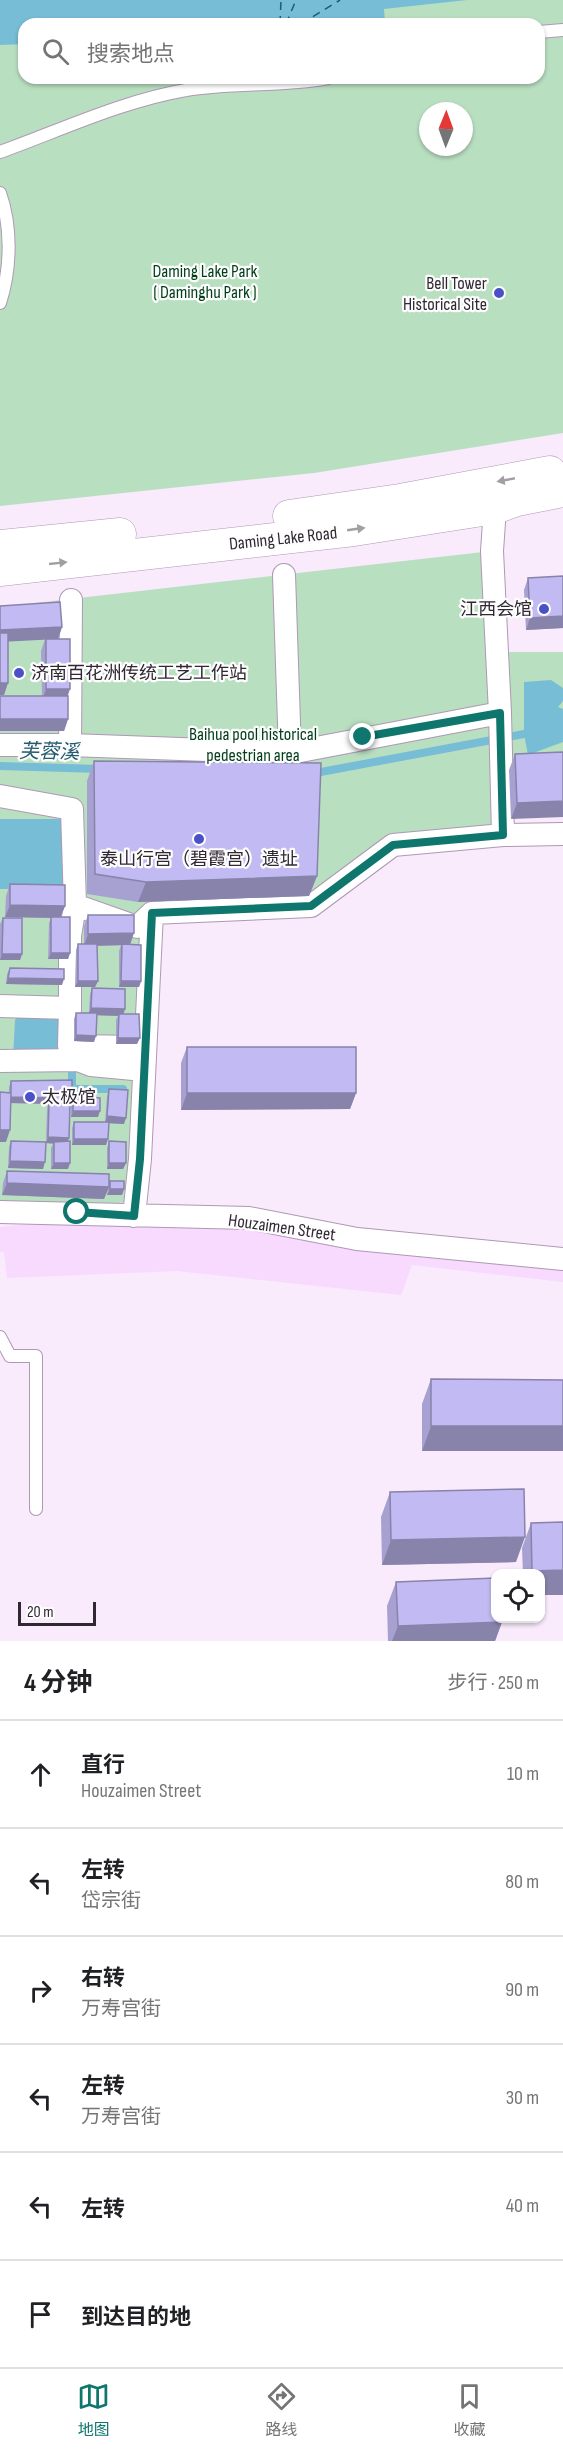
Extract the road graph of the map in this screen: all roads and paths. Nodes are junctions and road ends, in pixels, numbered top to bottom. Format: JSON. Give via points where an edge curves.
{"nodes":[{"id":1,"x":563,"y":30,"type":"edge"},
{"id":2,"x":545,"y":32,"type":"edge"},
{"id":3,"x":252,"y":84,"type":"edge"},
{"id":4,"x":0,"y":152,"type":"edge"},
{"id":5,"x":0,"y":193,"type":"edge"},
{"id":6,"x":0,"y":303,"type":"edge"},
{"id":7,"x":563,"y":469,"type":"edge"},
{"id":8,"x":563,"y":491,"type":"edge"},
{"id":9,"x":495,"y":508,"type":"junction"},
{"id":10,"x":0,"y":546,"type":"edge"},
{"id":11,"x":0,"y":570,"type":"edge"},
{"id":12,"x":284,"y":575,"type":"dead end"},
{"id":13,"x":71,"y":600,"type":"dead end"},
{"id":14,"x":500,"y":717,"type":"junction"},
{"id":15,"x":0,"y":745,"type":"edge"},
{"id":16,"x":70,"y":745,"type":"junction"},
{"id":17,"x":290,"y":753,"type":"junction"},
{"id":18,"x":0,"y":796,"type":"edge"},
{"id":19,"x":563,"y":834,"type":"edge"},
{"id":20,"x":503,"y":835,"type":"junction"},
{"id":21,"x":75,"y":905,"type":"junction"},
{"id":22,"x":152,"y":913,"type":"junction"},
{"id":23,"x":0,"y":1006,"type":"edge"},
{"id":24,"x":70,"y":1008,"type":"junction"},
{"id":25,"x":146,"y":1047,"type":"junction"},
{"id":26,"x":75,"y":1057,"type":"junction"},
{"id":27,"x":0,"y":1061,"type":"edge"},
{"id":28,"x":144,"y":1070,"type":"junction"},
{"id":29,"x":0,"y":1212,"type":"edge"},
{"id":30,"x":134,"y":1216,"type":"junction"},
{"id":31,"x":563,"y":1259,"type":"edge"},
{"id":32,"x":0,"y":1337,"type":"edge"},
{"id":33,"x":36,"y":1509,"type":"dead end"}],
"edges":[{"from":1,"to":2,"type":"lane"},
{"from":3,"to":4,"type":"lane","via":[[157,96]]},
{"from":5,"to":6,"type":"lane","via":[[8,269]]},
{"from":7,"to":10,"type":"main road","name":"Daming Lake Road","one_way":true,"via":[[307,514]]},
{"from":8,"to":9,"type":"main road","name":"Daming Lake Road"},
{"from":11,"to":9,"type":"main road","name":"Daming Lake Road","one_way":true,"via":[[354,530]]},
{"from":9,"to":14,"type":"street","via":[[492,551]]},
{"from":12,"to":17,"type":"street"},
{"from":13,"to":16,"type":"street"},
{"from":14,"to":17,"type":"street"},
{"from":14,"to":20,"type":"street"},
{"from":15,"to":16,"type":"street"},
{"from":16,"to":17,"type":"street"},
{"from":18,"to":21,"type":"street","via":[[72,808]]},
{"from":19,"to":20,"type":"street"},
{"from":20,"to":22,"type":"street","via":[[393,845],[311,906]]},
{"from":21,"to":22,"type":"street","via":[[137,927]]},
{"from":21,"to":24,"type":"street","via":[[70,936]]},
{"from":22,"to":25,"type":"street"},
{"from":23,"to":24,"type":"street"},
{"from":24,"to":26,"type":"street","via":[[69,1046]]},
{"from":25,"to":26,"type":"street"},
{"from":25,"to":28,"type":"street"},
{"from":26,"to":27,"type":"street"},
{"from":26,"to":28,"type":"street","via":[[92,1065]]},
{"from":28,"to":30,"type":"street"},
{"from":29,"to":30,"type":"street","name":"Houzaimen Street"},
{"from":30,"to":31,"type":"street","name":"Houzaimen Street","via":[[249,1218],[357,1239]]},
{"from":32,"to":33,"type":"lane","via":[[10,1356],[36,1356]]}]}
